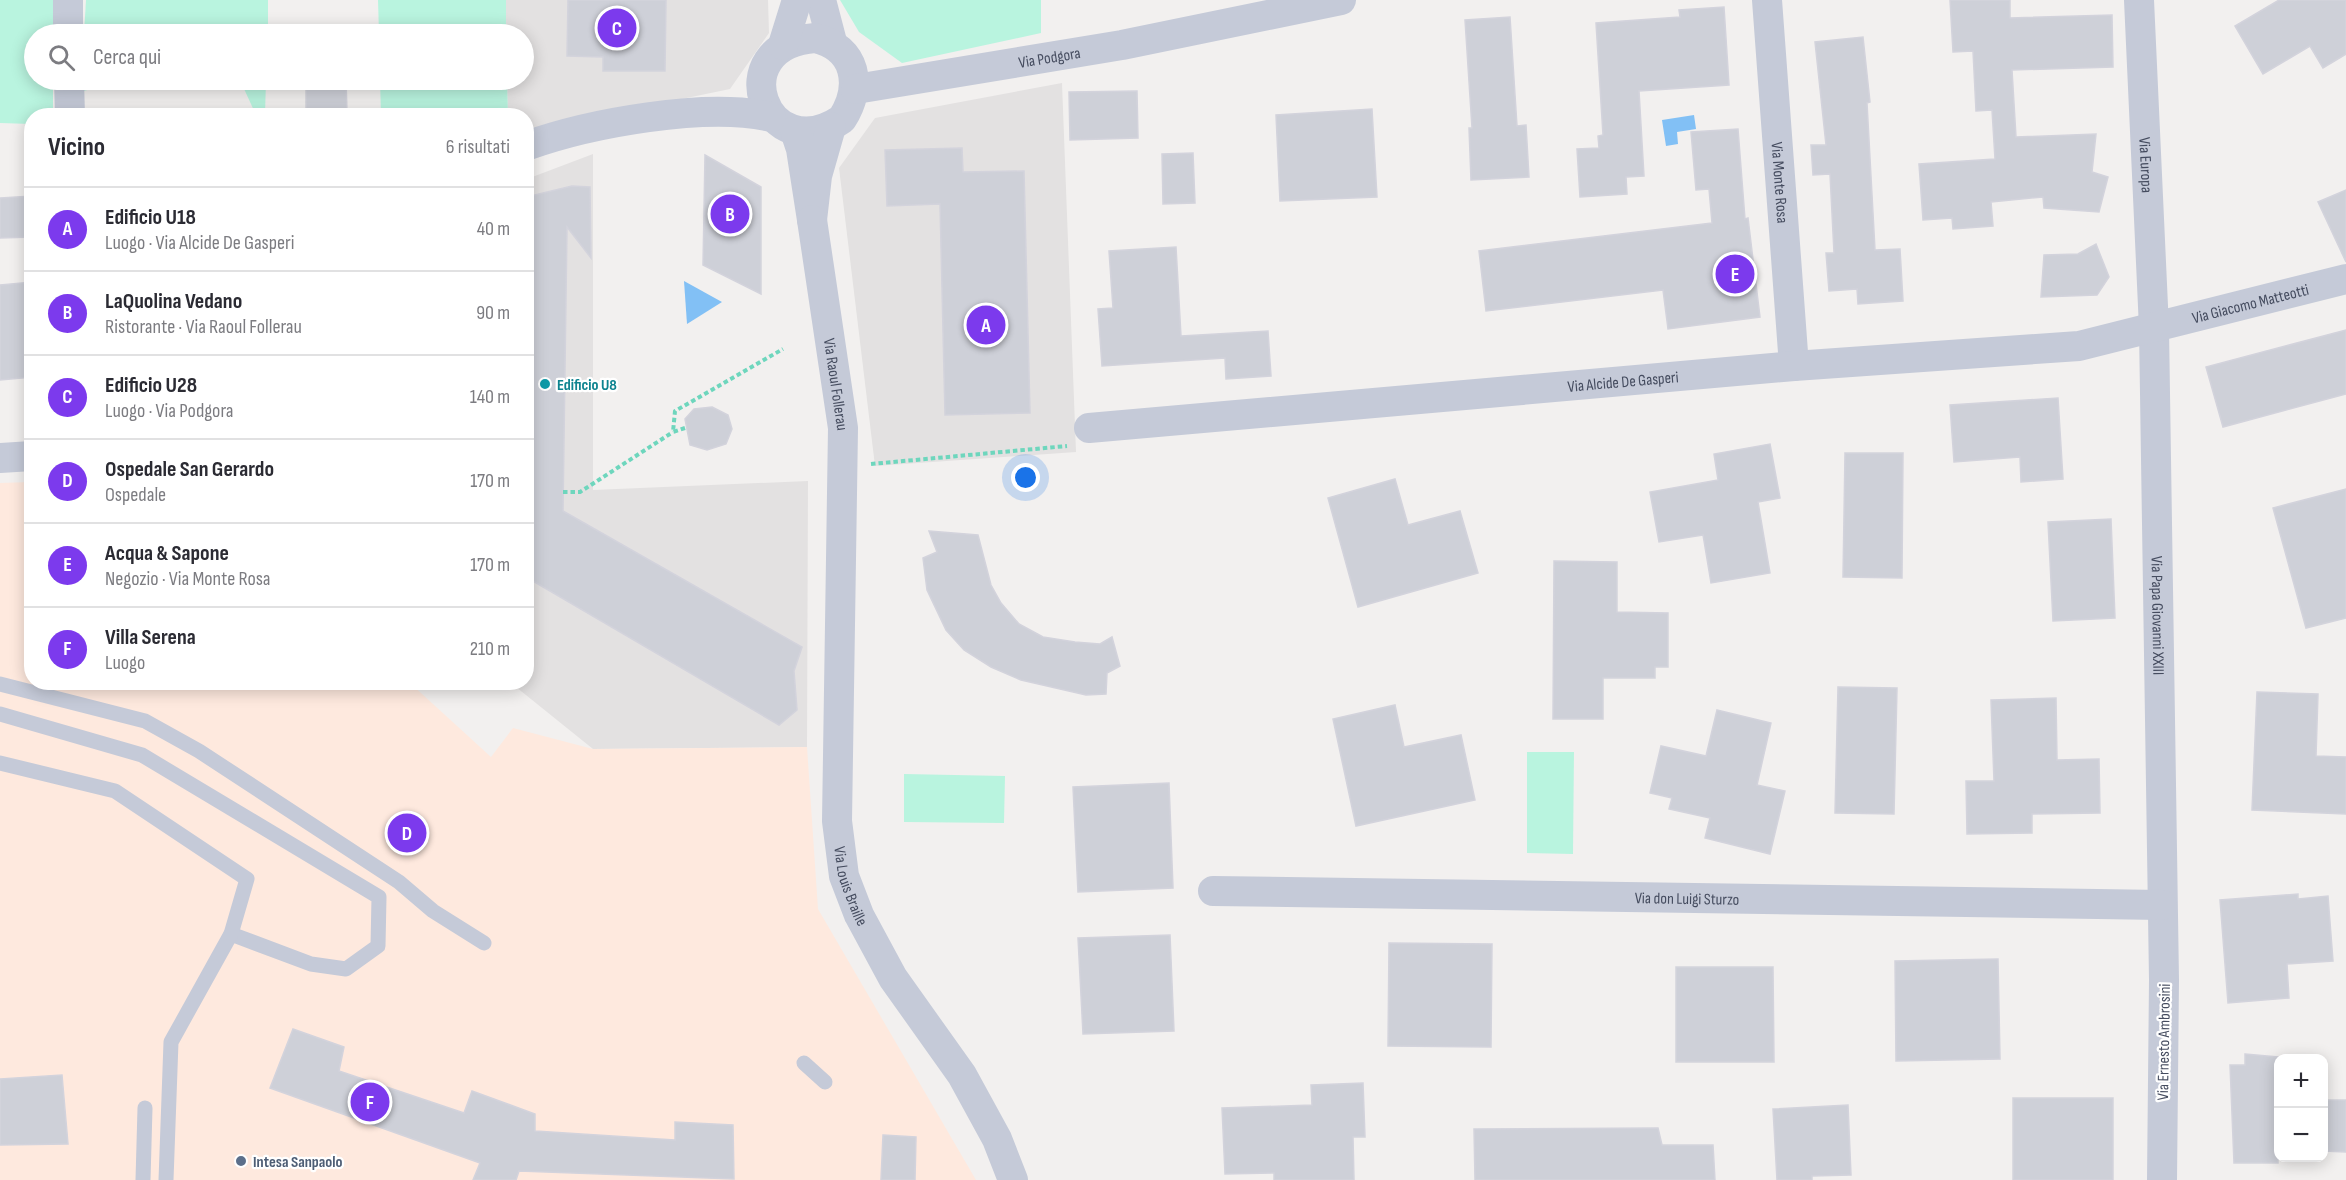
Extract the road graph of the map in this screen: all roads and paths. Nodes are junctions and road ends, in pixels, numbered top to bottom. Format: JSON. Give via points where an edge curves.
{"nodes":[{"id":1,"x":68,"y":0,"type":"edge"},
{"id":2,"x":797,"y":0,"type":"edge"},
{"id":3,"x":821,"y":0,"type":"edge"},
{"id":4,"x":1341,"y":0,"type":"edge"},
{"id":5,"x":1767,"y":0,"type":"edge"},
{"id":6,"x":2139,"y":0,"type":"edge"},
{"id":7,"x":1245,"y":10,"type":"edge"},
{"id":8,"x":68,"y":24,"type":"edge"},
{"id":9,"x":832,"y":42,"type":"junction"},
{"id":10,"x":783,"y":45,"type":"junction"},
{"id":11,"x":856,"y":88,"type":"junction"},
{"id":12,"x":69,"y":90,"type":"edge"},
{"id":13,"x":70,"y":108,"type":"edge"},
{"id":14,"x":783,"y":124,"type":"junction"},
{"id":15,"x":831,"y":127,"type":"junction"},
{"id":16,"x":535,"y":143,"type":"edge"},
{"id":17,"x":812,"y":220,"type":"junction"},
{"id":18,"x":2346,"y":279,"type":"edge"},
{"id":19,"x":2154,"y":328,"type":"junction"},
{"id":20,"x":783,"y":349,"type":"dead end"},
{"id":21,"x":1794,"y":366,"type":"junction"},
{"id":22,"x":685,"y":428,"type":"dead end"},
{"id":23,"x":1089,"y":428,"type":"joint"},
{"id":24,"x":673,"y":432,"type":"junction"},
{"id":25,"x":24,"y":456,"type":"edge"},
{"id":26,"x":0,"y":458,"type":"edge"},
{"id":27,"x":844,"y":466,"type":"junction"},
{"id":28,"x":563,"y":492,"type":"dead end"},
{"id":29,"x":842,"y":551,"type":"joint"},
{"id":30,"x":0,"y":684,"type":"edge"},
{"id":31,"x":0,"y":714,"type":"edge"},
{"id":32,"x":0,"y":763,"type":"edge"},
{"id":33,"x":1213,"y":891,"type":"dead end"},
{"id":34,"x":2162,"y":905,"type":"junction"},
{"id":35,"x":231,"y":934,"type":"junction"},
{"id":36,"x":484,"y":943,"type":"dead end"},
{"id":37,"x":804,"y":1063,"type":"dead end"},
{"id":38,"x":825,"y":1082,"type":"dead end"},
{"id":39,"x":145,"y":1108,"type":"dead end"},
{"id":40,"x":142,"y":1180,"type":"edge"},
{"id":41,"x":166,"y":1180,"type":"edge"},
{"id":42,"x":1013,"y":1180,"type":"edge"},
{"id":43,"x":2162,"y":1180,"type":"edge"}],
"edges":[{"from":1,"to":8,"type":"street"},
{"from":2,"to":10,"type":"street"},
{"from":3,"to":9,"type":"street"},
{"from":4,"to":7,"type":"street","name":"Via Podgora"},
{"from":5,"to":21,"type":"street","name":"Via Monte Rosa"},
{"from":6,"to":19,"type":"street","name":"Via Europa"},
{"from":7,"to":11,"type":"street","name":"Via Podgora","via":[[1122,45]]},
{"from":9,"to":10,"type":"street","via":[[815,38]]},
{"from":9,"to":11,"type":"street","via":[[845,55]]},
{"from":10,"to":14,"type":"street","via":[[765,66],[760,84],[763,103]]},
{"from":11,"to":15,"type":"street","via":[[842,119]]},
{"from":12,"to":13,"type":"street"},
{"from":14,"to":15,"type":"street"},
{"from":14,"to":16,"type":"street","via":[[716,112],[611,124]]},
{"from":14,"to":17,"type":"street","name":"Via Raoul Follerau","via":[[801,149]]},
{"from":15,"to":17,"type":"street","name":"Via Raoul Follerau","via":[[817,176]]},
{"from":17,"to":27,"type":"street","name":"Via Raoul Follerau","via":[[840,393]]},
{"from":18,"to":19,"type":"street","name":"Via Giacomo Matteotti"},
{"from":19,"to":21,"type":"street","name":"Via Alcide De Gasperi","via":[[2079,346]]},
{"from":19,"to":34,"type":"street","name":"Via Papa Giovanni XXIII"},
{"from":20,"to":24,"type":"path","via":[[675,411]]},
{"from":21,"to":23,"type":"street","name":"Via Alcide De Gasperi"},
{"from":22,"to":24,"type":"path"},
{"from":23,"to":27,"type":"path","via":[[1082,444]]},
{"from":24,"to":28,"type":"path","via":[[580,492]]},
{"from":25,"to":26,"type":"street"},
{"from":27,"to":29,"type":"street","name":"Via Raoul Follerau"},
{"from":29,"to":42,"type":"street","name":"Via Louis Braille","via":[[837,821],[844,876],[859,915],[893,978],[962,1075],[997,1139]]},
{"from":30,"to":36,"type":"lane","via":[[145,721],[200,751],[390,875],[433,911]]},
{"from":31,"to":35,"type":"lane","via":[[142,755],[379,897],[378,946],[346,969],[311,964]]},
{"from":32,"to":35,"type":"lane","via":[[115,791],[247,879]]},
{"from":33,"to":34,"type":"street","name":"Via don Luigi Sturzo"},
{"from":34,"to":43,"type":"street","name":"Via Ernesto Ambrosini"},
{"from":35,"to":41,"type":"lane","via":[[171,1041]]},
{"from":37,"to":38,"type":"lane"},
{"from":39,"to":40,"type":"lane"}]}
